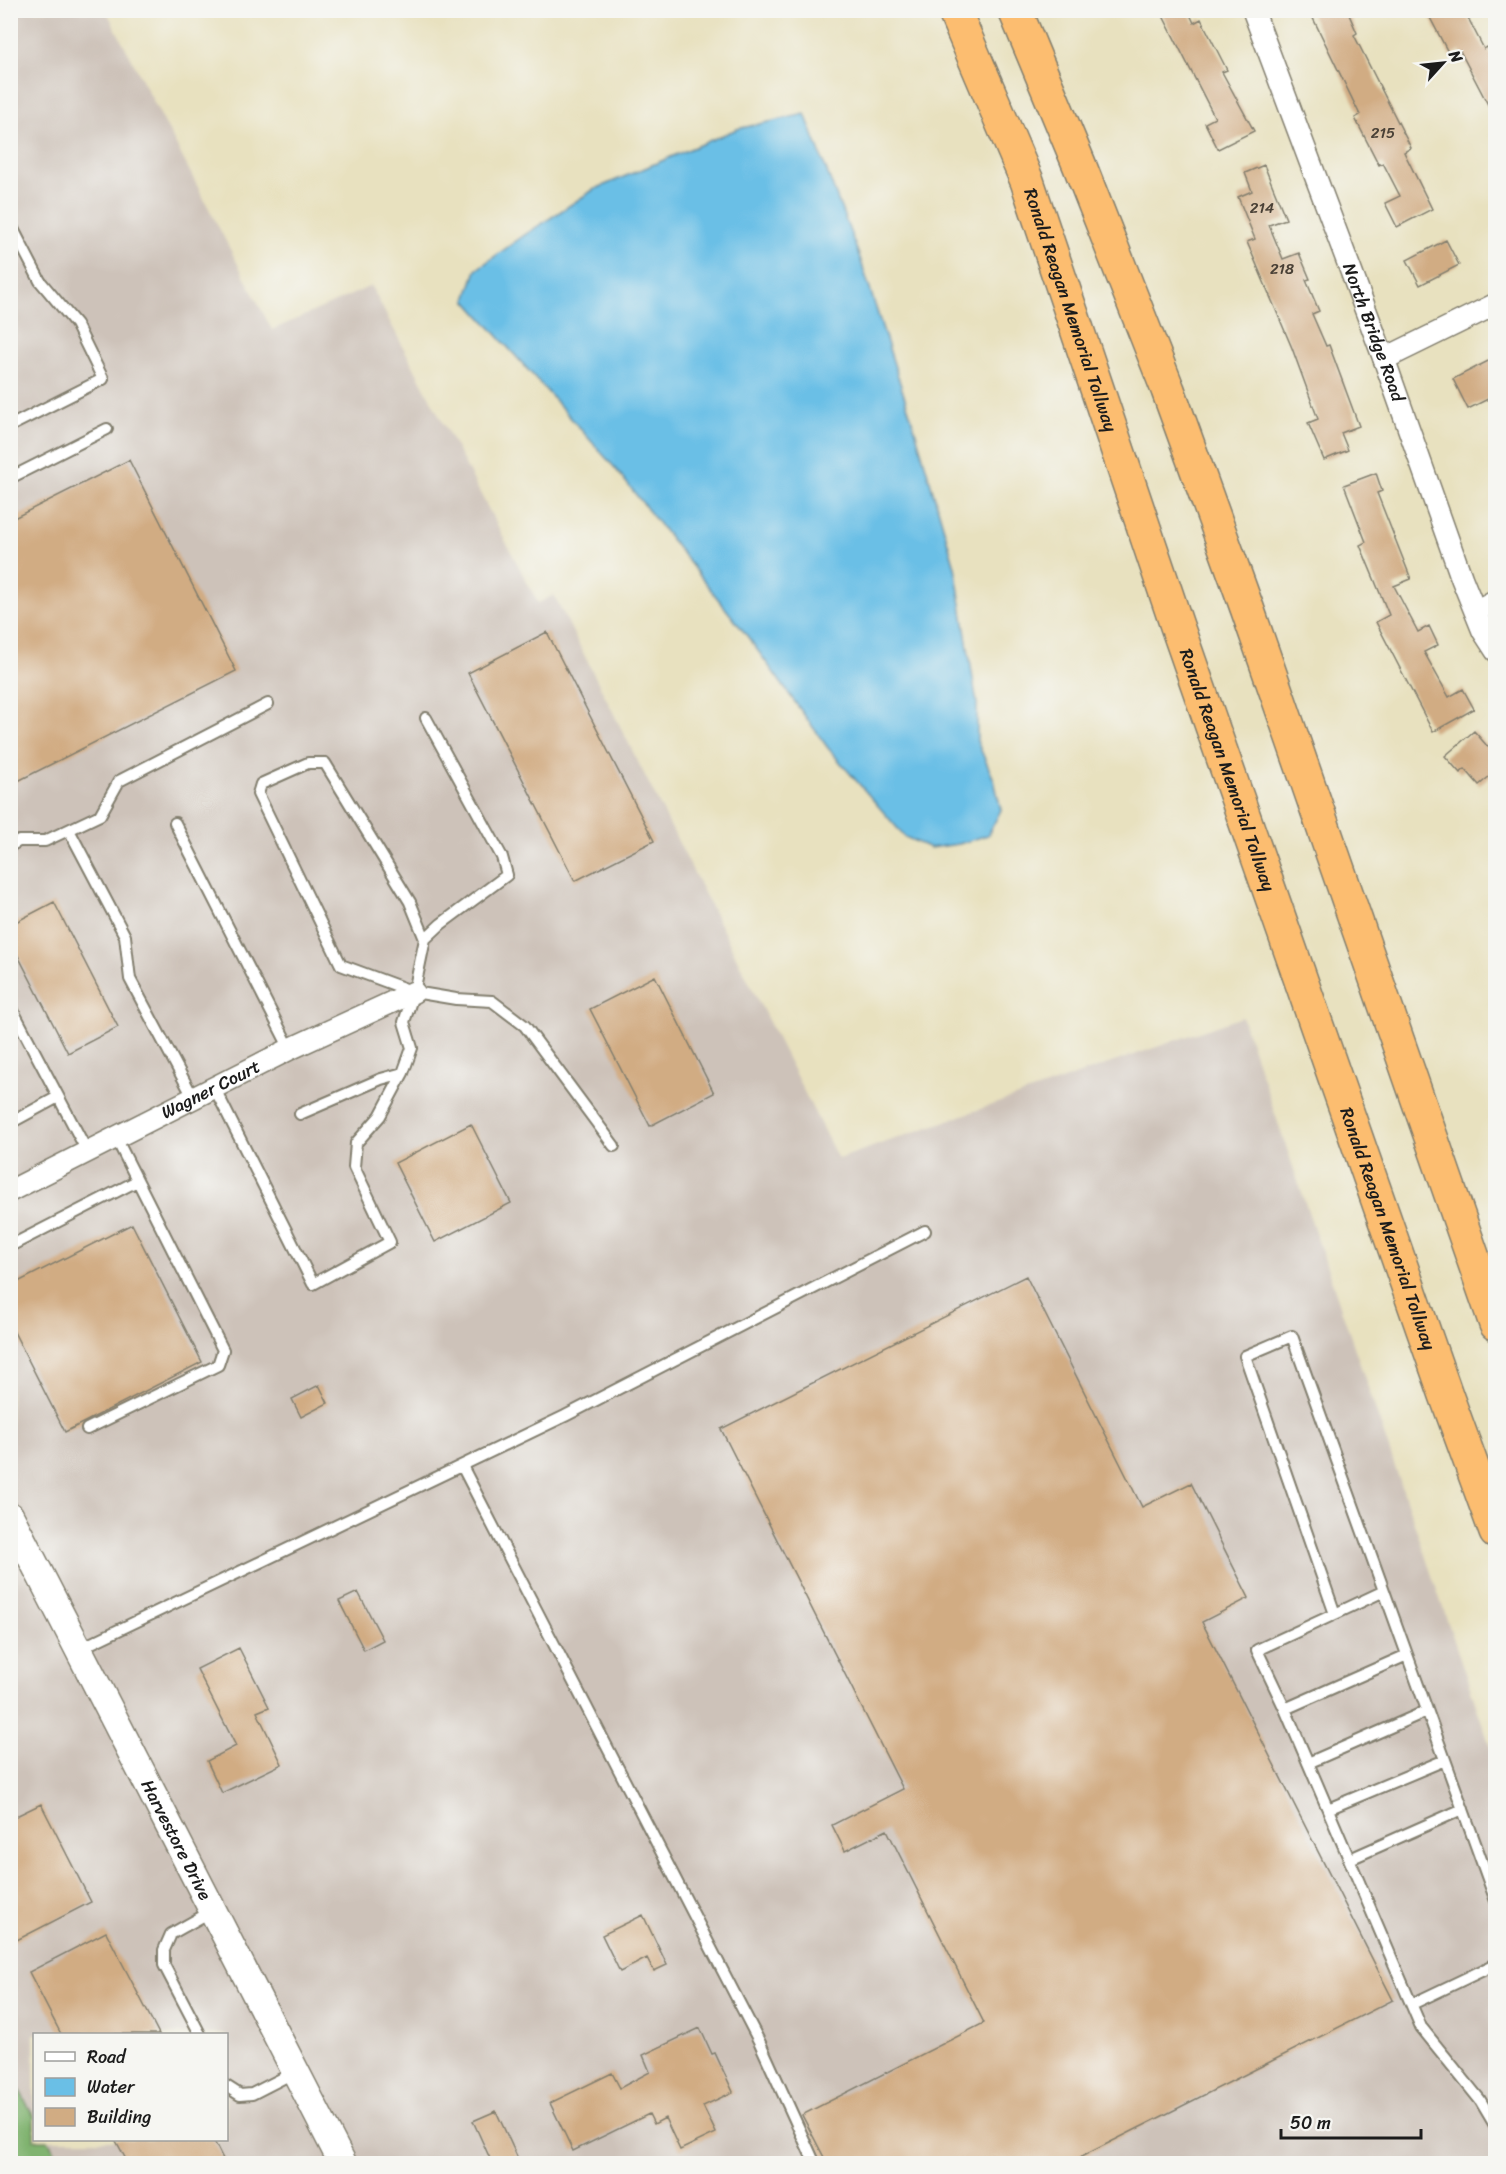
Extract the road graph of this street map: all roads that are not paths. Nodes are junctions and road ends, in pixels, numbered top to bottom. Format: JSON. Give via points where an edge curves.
{"nodes":[{"id":1,"x":954,"y":10,"type":"edge"},
{"id":2,"x":1015,"y":10,"type":"edge"},
{"id":3,"x":1253,"y":10,"type":"edge"},
{"id":4,"x":10,"y":223,"type":"edge"},
{"id":5,"x":1496,"y":304,"type":"edge"},
{"id":6,"x":1384,"y":359,"type":"junction"},
{"id":7,"x":10,"y":426,"type":"edge"},
{"id":8,"x":107,"y":429,"type":"dead end"},
{"id":9,"x":10,"y":478,"type":"edge"},
{"id":10,"x":1496,"y":600,"type":"edge"},
{"id":11,"x":1476,"y":611,"type":"junction"},
{"id":12,"x":1496,"y":651,"type":"edge"},
{"id":13,"x":268,"y":704,"type":"dead end"},
{"id":14,"x":426,"y":718,"type":"dead end"},
{"id":15,"x":175,"y":823,"type":"dead end"},
{"id":16,"x":69,"y":830,"type":"junction"},
{"id":17,"x":10,"y":846,"type":"edge"},
{"id":18,"x":424,"y":939,"type":"junction"},
{"id":19,"x":414,"y":992,"type":"junction"},
{"id":20,"x":10,"y":1005,"type":"edge"},
{"id":21,"x":290,"y":1049,"type":"junction"},
{"id":22,"x":403,"y":1072,"type":"junction"},
{"id":23,"x":215,"y":1089,"type":"junction"},
{"id":24,"x":58,"y":1097,"type":"junction"},
{"id":25,"x":194,"y":1099,"type":"junction"},
{"id":26,"x":300,"y":1114,"type":"dead end"},
{"id":27,"x":10,"y":1123,"type":"edge"},
{"id":28,"x":116,"y":1138,"type":"junction"},
{"id":29,"x":614,"y":1146,"type":"dead end"},
{"id":30,"x":88,"y":1153,"type":"junction"},
{"id":31,"x":137,"y":1181,"type":"junction"},
{"id":32,"x":10,"y":1191,"type":"edge"},
{"id":33,"x":925,"y":1231,"type":"dead end"},
{"id":34,"x":10,"y":1246,"type":"edge"},
{"id":35,"x":1496,"y":1324,"type":"edge"},
{"id":36,"x":87,"y":1429,"type":"dead end"},
{"id":37,"x":462,"y":1466,"type":"junction"},
{"id":38,"x":10,"y":1516,"type":"edge"},
{"id":39,"x":1496,"y":1532,"type":"edge"},
{"id":40,"x":1384,"y":1591,"type":"junction"},
{"id":41,"x":1335,"y":1614,"type":"junction"},
{"id":42,"x":79,"y":1649,"type":"junction"},
{"id":43,"x":1407,"y":1654,"type":"junction"},
{"id":44,"x":1285,"y":1709,"type":"junction"},
{"id":45,"x":1427,"y":1711,"type":"junction"},
{"id":46,"x":1445,"y":1760,"type":"junction"},
{"id":47,"x":1308,"y":1763,"type":"junction"},
{"id":48,"x":1328,"y":1809,"type":"junction"},
{"id":49,"x":1463,"y":1809,"type":"junction"},
{"id":50,"x":1350,"y":1859,"type":"junction"},
{"id":51,"x":1496,"y":1901,"type":"edge"},
{"id":52,"x":212,"y":1911,"type":"junction"},
{"id":53,"x":1496,"y":1964,"type":"edge"},
{"id":54,"x":1413,"y":2004,"type":"junction"},
{"id":55,"x":199,"y":2033,"type":"edge"},
{"id":56,"x":295,"y":2072,"type":"junction"},
{"id":57,"x":228,"y":2087,"type":"edge"},
{"id":58,"x":1496,"y":2127,"type":"edge"},
{"id":59,"x":343,"y":2163,"type":"edge"},
{"id":60,"x":815,"y":2163,"type":"edge"}],
"edges":[{"from":1,"to":39,"type":"highway","name":"Ronald Reagan Memorial Tollway","via":[[1035,203],[1177,626]]},
{"from":2,"to":35,"type":"highway","via":[[1168,390]]},
{"from":3,"to":6,"type":"street","name":"North Bridge Road"},
{"from":4,"to":7,"type":"lane","via":[[40,281],[76,324],[103,379]]},
{"from":5,"to":6,"type":"street"},
{"from":6,"to":11,"type":"street","name":"North Bridge Road"},
{"from":8,"to":9,"type":"lane"},
{"from":10,"to":11,"type":"street"},
{"from":11,"to":12,"type":"street","name":"North Bridge Road"},
{"from":13,"to":16,"type":"lane","via":[[118,781],[100,815]]},
{"from":14,"to":18,"type":"lane","via":[[502,857],[507,875]]},
{"from":15,"to":21,"type":"lane"},
{"from":16,"to":17,"type":"lane","via":[[45,841],[19,841]]},
{"from":16,"to":25,"type":"lane","via":[[125,936],[130,979]]},
{"from":18,"to":19,"type":"lane"},
{"from":18,"to":19,"type":"lane","via":[[410,902],[325,763],[308,763],[261,784],[258,794],[341,965]]},
{"from":19,"to":21,"type":"street","name":"Wagner Court"},
{"from":19,"to":22,"type":"lane","via":[[404,1022],[412,1048]]},
{"from":19,"to":29,"type":"lane","via":[[492,1001],[525,1026]]},
{"from":20,"to":24,"type":"lane"},
{"from":21,"to":23,"type":"street","name":"Wagner Court"},
{"from":22,"to":23,"type":"lane","via":[[380,1116],[356,1143],[354,1167],[390,1242],[313,1284]]},
{"from":22,"to":26,"type":"lane"},
{"from":23,"to":25,"type":"street","name":"Wagner Court"},
{"from":24,"to":27,"type":"lane"},
{"from":24,"to":30,"type":"lane"},
{"from":25,"to":28,"type":"street","name":"Wagner Court"},
{"from":28,"to":30,"type":"street","name":"Wagner Court"},
{"from":28,"to":31,"type":"lane"},
{"from":30,"to":32,"type":"street","name":"Wagner Court"},
{"from":31,"to":34,"type":"lane"},
{"from":31,"to":36,"type":"lane","via":[[223,1350],[218,1365]]},
{"from":33,"to":37,"type":"lane"},
{"from":37,"to":42,"type":"lane"},
{"from":37,"to":60,"type":"lane","via":[[760,2043]]},
{"from":38,"to":42,"type":"street","name":"Harvestore Drive","via":[[22,1547]]},
{"from":40,"to":41,"type":"lane"},
{"from":40,"to":41,"type":"lane","via":[[1292,1336],[1245,1356]]},
{"from":40,"to":43,"type":"lane"},
{"from":41,"to":44,"type":"lane","via":[[1257,1650]]},
{"from":42,"to":52,"type":"street","name":"Harvestore Drive"},
{"from":43,"to":44,"type":"lane"},
{"from":43,"to":45,"type":"lane"},
{"from":44,"to":47,"type":"lane"},
{"from":45,"to":46,"type":"lane"},
{"from":45,"to":47,"type":"lane"},
{"from":46,"to":48,"type":"lane"},
{"from":46,"to":49,"type":"lane"},
{"from":47,"to":48,"type":"lane"},
{"from":48,"to":50,"type":"lane"},
{"from":49,"to":50,"type":"lane"},
{"from":49,"to":51,"type":"lane"},
{"from":50,"to":54,"type":"lane"},
{"from":52,"to":55,"type":"lane","via":[[171,1934],[164,1950],[164,1965]]},
{"from":52,"to":56,"type":"street","name":"Harvestore Drive"},
{"from":53,"to":54,"type":"lane"},
{"from":54,"to":58,"type":"lane","via":[[1421,2027],[1480,2100]]},
{"from":56,"to":57,"type":"lane","via":[[252,2094],[240,2095]]},
{"from":56,"to":59,"type":"street","name":"Harvestore Drive"}]}
